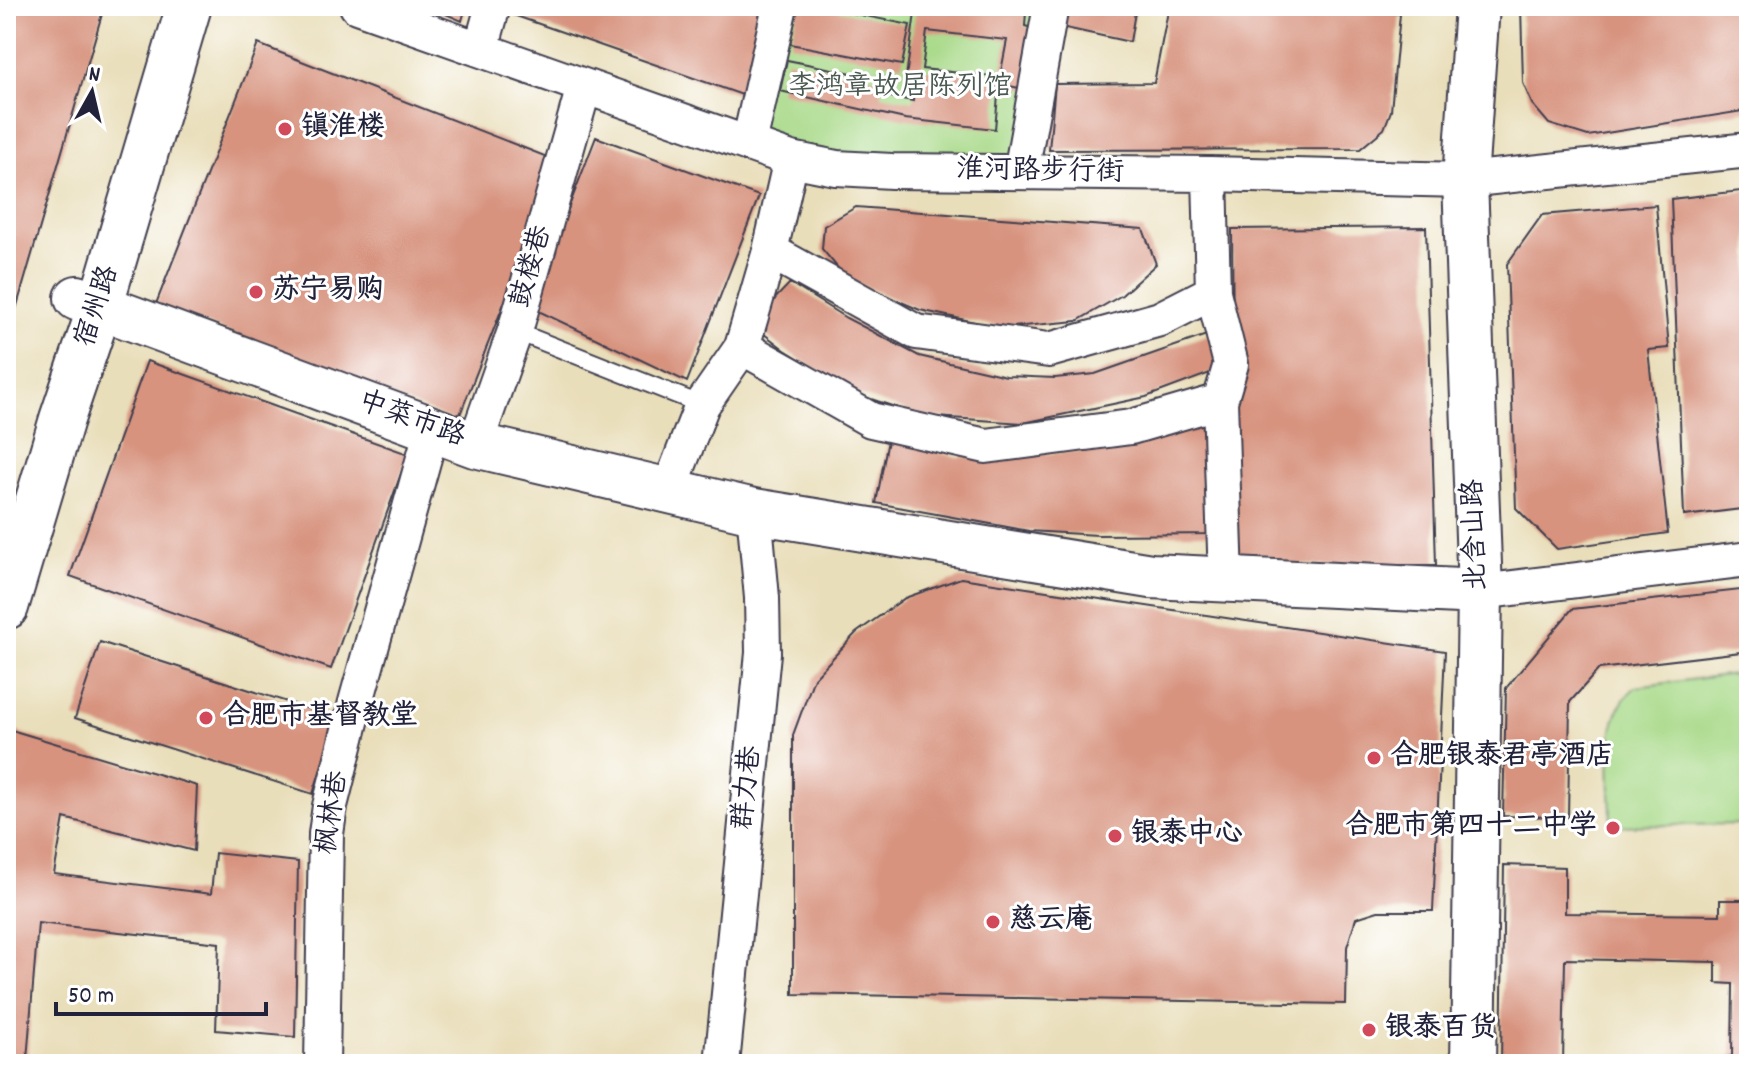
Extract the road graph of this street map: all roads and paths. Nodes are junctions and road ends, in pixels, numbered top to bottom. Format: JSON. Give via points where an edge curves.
{"nodes":[{"id":1,"x":166,"y":6,"type":"edge"},
{"id":2,"x":189,"y":6,"type":"edge"},
{"id":3,"x":357,"y":6,"type":"edge"},
{"id":4,"x":493,"y":6,"type":"edge"},
{"id":5,"x":780,"y":6,"type":"edge"},
{"id":6,"x":1051,"y":6,"type":"edge"},
{"id":7,"x":1477,"y":6,"type":"edge"},
{"id":8,"x":481,"y":49,"type":"junction"},
{"id":9,"x":584,"y":87,"type":"junction"},
{"id":10,"x":749,"y":144,"type":"junction"},
{"id":11,"x":1749,"y":150,"type":"edge"},
{"id":12,"x":791,"y":159,"type":"junction"},
{"id":13,"x":1021,"y":172,"type":"junction"},
{"id":14,"x":1210,"y":174,"type":"junction"},
{"id":15,"x":1465,"y":180,"type":"junction"},
{"id":16,"x":770,"y":251,"type":"junction"},
{"id":17,"x":1213,"y":292,"type":"junction"},
{"id":18,"x":89,"y":302,"type":"junction"},
{"id":19,"x":515,"y":331,"type":"junction"},
{"id":20,"x":742,"y":347,"type":"junction"},
{"id":21,"x":1220,"y":401,"type":"junction"},
{"id":22,"x":702,"y":405,"type":"junction"},
{"id":23,"x":432,"y":429,"type":"junction"},
{"id":24,"x":475,"y":445,"type":"junction"},
{"id":25,"x":669,"y":490,"type":"junction"},
{"id":26,"x":754,"y":511,"type":"junction"},
{"id":27,"x":6,"y":534,"type":"edge"},
{"id":28,"x":1749,"y":559,"type":"edge"},
{"id":29,"x":1226,"y":580,"type":"junction"},
{"id":30,"x":1480,"y":592,"type":"junction"},
{"id":31,"x":6,"y":607,"type":"edge"},
{"id":32,"x":322,"y":1064,"type":"edge"},
{"id":33,"x":722,"y":1064,"type":"edge"},
{"id":34,"x":1473,"y":1064,"type":"edge"}],
"edges":[{"from":1,"to":18,"type":"street","name":"宿州路"},
{"from":2,"to":18,"type":"street","name":"宿州路"},
{"from":3,"to":8,"type":"street","name":"淮河路步行街"},
{"from":4,"to":8,"type":"street"},
{"from":5,"to":10,"type":"street"},
{"from":6,"to":13,"type":"street"},
{"from":7,"to":15,"type":"street","name":"北含山路"},
{"from":8,"to":9,"type":"street","name":"淮河路步行街"},
{"from":9,"to":10,"type":"street","name":"淮河路步行街"},
{"from":9,"to":19,"type":"street","name":"鼓楼巷"},
{"from":10,"to":12,"type":"street","name":"淮河路步行街"},
{"from":11,"to":15,"type":"street","name":"淮河路步行街"},
{"from":12,"to":13,"type":"street","name":"淮河路步行街","via":[[836,168]]},
{"from":12,"to":16,"type":"street"},
{"from":13,"to":14,"type":"street","name":"淮河路步行街"},
{"from":14,"to":15,"type":"street","name":"淮河路步行街"},
{"from":14,"to":17,"type":"street"},
{"from":15,"to":30,"type":"street","name":"北含山路"},
{"from":16,"to":17,"type":"street","via":[[916,332],[1049,350],[1160,319]]},
{"from":16,"to":20,"type":"street"},
{"from":17,"to":21,"type":"street","via":[[1231,364]]},
{"from":18,"to":23,"type":"street","name":"中菜市路"},
{"from":18,"to":27,"type":"street","name":"宿州路"},
{"from":18,"to":31,"type":"street","name":"宿州路","via":[[62,419]]},
{"from":19,"to":22,"type":"lane"},
{"from":19,"to":24,"type":"street","name":"鼓楼巷"},
{"from":20,"to":21,"type":"street","via":[[871,420],[986,446],[1131,427]]},
{"from":20,"to":22,"type":"street"},
{"from":21,"to":29,"type":"street"},
{"from":22,"to":25,"type":"street"},
{"from":23,"to":24,"type":"street","name":"中菜市路"},
{"from":23,"to":32,"type":"street","name":"枫林巷","via":[[330,806]]},
{"from":24,"to":25,"type":"street","name":"中菜市路"},
{"from":25,"to":26,"type":"street","name":"中菜市路"},
{"from":26,"to":29,"type":"street","name":"中菜市路","via":[[1151,576]]},
{"from":26,"to":33,"type":"street","name":"群力巷","via":[[763,653]]},
{"from":28,"to":30,"type":"street"},
{"from":29,"to":30,"type":"street","name":"中菜市路"},
{"from":30,"to":34,"type":"street","name":"北含山路"}]}
